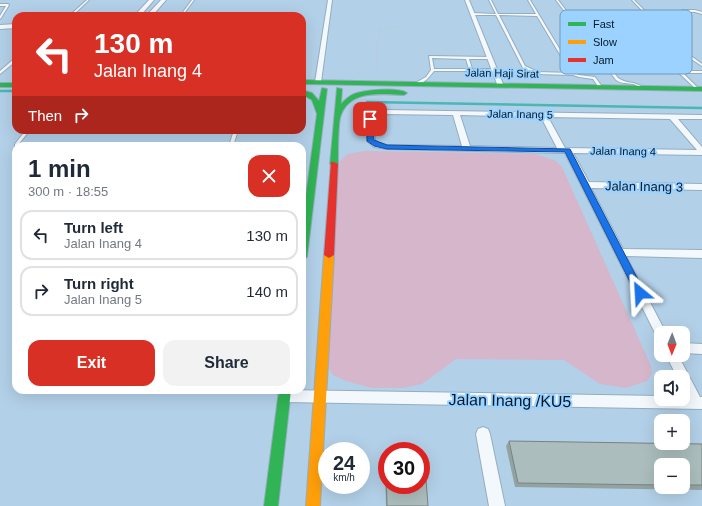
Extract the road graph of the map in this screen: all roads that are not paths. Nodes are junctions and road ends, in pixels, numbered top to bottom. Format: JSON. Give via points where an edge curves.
{"nodes":[{"id":1,"x":88,"y":0,"type":"edge"},
{"id":2,"x":152,"y":0,"type":"edge"},
{"id":3,"x":164,"y":0,"type":"edge"},
{"id":4,"x":193,"y":0,"type":"edge"},
{"id":5,"x":330,"y":0,"type":"edge"},
{"id":6,"x":467,"y":0,"type":"edge"},
{"id":7,"x":490,"y":0,"type":"edge"},
{"id":8,"x":528,"y":0,"type":"edge"},
{"id":9,"x":557,"y":0,"type":"edge"},
{"id":10,"x":633,"y":0,"type":"edge"},
{"id":11,"x":0,"y":5,"type":"edge"},
{"id":12,"x":565,"y":10,"type":"edge"},
{"id":13,"x":643,"y":10,"type":"edge"},
{"id":14,"x":692,"y":11,"type":"edge"},
{"id":15,"x":74,"y":12,"type":"edge"},
{"id":16,"x":141,"y":12,"type":"edge"},
{"id":17,"x":153,"y":12,"type":"edge"},
{"id":18,"x":184,"y":12,"type":"edge"},
{"id":19,"x":702,"y":13,"type":"edge"},
{"id":20,"x":472,"y":14,"type":"junction"},
{"id":21,"x":498,"y":15,"type":"junction"},
{"id":22,"x":538,"y":15,"type":"junction"},
{"id":23,"x":0,"y":18,"type":"edge"},
{"id":24,"x":12,"y":26,"type":"edge"},
{"id":25,"x":0,"y":27,"type":"edge"},
{"id":26,"x":560,"y":52,"type":"edge"},
{"id":27,"x":467,"y":58,"type":"junction"},
{"id":28,"x":490,"y":58,"type":"junction"},
{"id":29,"x":692,"y":58,"type":"edge"},
{"id":30,"x":12,"y":62,"type":"edge"},
{"id":31,"x":702,"y":65,"type":"edge"},
{"id":32,"x":433,"y":70,"type":"junction"},
{"id":33,"x":471,"y":70,"type":"junction"},
{"id":34,"x":495,"y":70,"type":"junction"},
{"id":35,"x":0,"y":73,"type":"edge"},
{"id":36,"x":573,"y":74,"type":"joint"},
{"id":37,"x":613,"y":74,"type":"edge"},
{"id":38,"x":682,"y":74,"type":"edge"},
{"id":39,"x":0,"y":80,"type":"edge"},
{"id":40,"x":12,"y":80,"type":"edge"},
{"id":41,"x":376,"y":82,"type":"junction"},
{"id":42,"x":418,"y":83,"type":"junction"},
{"id":43,"x":0,"y":84,"type":"edge"},
{"id":44,"x":12,"y":84,"type":"edge"},
{"id":45,"x":306,"y":84,"type":"edge"},
{"id":46,"x":306,"y":84,"type":"edge"},
{"id":47,"x":500,"y":84,"type":"junction"},
{"id":48,"x":328,"y":87,"type":"junction"},
{"id":49,"x":601,"y":88,"type":"junction"},
{"id":50,"x":642,"y":88,"type":"junction"},
{"id":51,"x":306,"y":89,"type":"edge"},
{"id":52,"x":700,"y":91,"type":"edge"},
{"id":53,"x":539,"y":92,"type":"junction"},
{"id":54,"x":306,"y":93,"type":"edge"},
{"id":55,"x":320,"y":113,"type":"junction"},
{"id":56,"x":456,"y":113,"type":"junction"},
{"id":57,"x":543,"y":114,"type":"junction"},
{"id":58,"x":672,"y":116,"type":"junction"},
{"id":59,"x":702,"y":117,"type":"edge"},
{"id":60,"x":337,"y":118,"type":"junction"},
{"id":61,"x":25,"y":134,"type":"edge"},
{"id":62,"x":18,"y":142,"type":"edge"},
{"id":63,"x":377,"y":145,"type":"joint"},
{"id":64,"x":466,"y":149,"type":"junction"},
{"id":65,"x":565,"y":150,"type":"junction"},
{"id":66,"x":702,"y":152,"type":"edge"},
{"id":67,"x":586,"y":185,"type":"junction"},
{"id":68,"x":702,"y":187,"type":"edge"},
{"id":69,"x":306,"y":225,"type":"edge"},
{"id":70,"x":620,"y":252,"type":"junction"},
{"id":71,"x":702,"y":254,"type":"edge"},
{"id":72,"x":657,"y":326,"type":"edge"},
{"id":73,"x":690,"y":348,"type":"edge"},
{"id":74,"x":702,"y":349,"type":"edge"},
{"id":75,"x":676,"y":362,"type":"edge"},
{"id":76,"x":285,"y":394,"type":"edge"},
{"id":77,"x":294,"y":394,"type":"edge"},
{"id":78,"x":319,"y":397,"type":"junction"},
{"id":79,"x":699,"y":403,"type":"edge"},
{"id":80,"x":483,"y":434,"type":"dead end"},
{"id":81,"x":271,"y":506,"type":"edge"},
{"id":82,"x":312,"y":506,"type":"edge"},
{"id":83,"x":497,"y":506,"type":"edge"}],
"edges":[{"from":1,"to":15,"type":"lane"},
{"from":2,"to":16,"type":"street"},
{"from":3,"to":17,"type":"street"},
{"from":4,"to":18,"type":"lane"},
{"from":5,"to":48,"type":"street"},
{"from":6,"to":20,"type":"street"},
{"from":7,"to":21,"type":"lane"},
{"from":8,"to":22,"type":"lane"},
{"from":9,"to":12,"type":"lane"},
{"from":10,"to":13,"type":"lane"},
{"from":11,"to":23,"type":"lane","via":[[8,5]]},
{"from":14,"to":19,"type":"lane"},
{"from":20,"to":21,"type":"lane"},
{"from":20,"to":28,"type":"street"},
{"from":21,"to":22,"type":"lane"},
{"from":21,"to":36,"type":"lane","via":[[526,68],[542,74]]},
{"from":22,"to":26,"type":"lane"},
{"from":24,"to":25,"type":"street"},
{"from":27,"to":28,"type":"lane"},
{"from":27,"to":32,"type":"lane","via":[[430,57]]},
{"from":27,"to":33,"type":"lane"},
{"from":28,"to":34,"type":"street"},
{"from":29,"to":31,"type":"lane"},
{"from":30,"to":35,"type":"lane"},
{"from":32,"to":33,"type":"lane"},
{"from":32,"to":42,"type":"lane","via":[[427,78]]},
{"from":33,"to":34,"type":"lane"},
{"from":34,"to":47,"type":"street"},
{"from":36,"to":49,"type":"lane","via":[[594,78]]},
{"from":37,"to":50,"type":"lane","via":[[621,82],[635,83]]},
{"from":38,"to":52,"type":"lane"},
{"from":39,"to":40,"type":"main road"},
{"from":41,"to":42,"type":"main road","name":"Jalan Haji Sirat"},
{"from":41,"to":48,"type":"main road","name":"Jalan Haji Sirat"},
{"from":41,"to":48,"type":"main road"},
{"from":42,"to":47,"type":"main road","name":"Jalan Haji Sirat"},
{"from":43,"to":44,"type":"main road"},
{"from":45,"to":48,"type":"main road"},
{"from":46,"to":48,"type":"main road","name":"Jalan Haji Sirat"},
{"from":47,"to":49,"type":"main road","name":"Jalan Haji Sirat"},
{"from":48,"to":51,"type":"main road","name":"Jalan Haji Sirat"},
{"from":48,"to":53,"type":"main road","name":"Jalan Haji Sirat"},
{"from":48,"to":55,"type":"main road"},
{"from":48,"to":60,"type":"main road"},
{"from":49,"to":50,"type":"main road","name":"Jalan Haji Sirat"},
{"from":50,"to":52,"type":"main road","name":"Jalan Haji Sirat"},
{"from":52,"to":53,"type":"main road","name":"Jalan Haji Sirat"},
{"from":53,"to":60,"type":"main road","via":[[369,93],[349,98],[342,105]]},
{"from":54,"to":55,"type":"main road","via":[[317,100]]},
{"from":55,"to":69,"type":"main road"},
{"from":56,"to":57,"type":"street","name":"Jalan Inang 5"},
{"from":56,"to":63,"type":"street","name":"Jalan Inang 5","via":[[376,114],[370,119],[370,126],[371,141]]},
{"from":56,"to":64,"type":"street"},
{"from":57,"to":58,"type":"street","name":"Jalan Inang 5"},
{"from":57,"to":65,"type":"street"},
{"from":58,"to":59,"type":"street","name":"Jalan Inang 5"},
{"from":58,"to":66,"type":"street"},
{"from":60,"to":78,"type":"main road"},
{"from":61,"to":62,"type":"lane"},
{"from":63,"to":64,"type":"street","name":"Jalan Inang 4"},
{"from":64,"to":65,"type":"street","name":"Jalan Inang 4"},
{"from":65,"to":66,"type":"street","name":"Jalan Inang 4"},
{"from":65,"to":67,"type":"street"},
{"from":67,"to":68,"type":"street","name":"Jalan Inang 3"},
{"from":67,"to":70,"type":"street"},
{"from":70,"to":71,"type":"street"},
{"from":70,"to":72,"type":"street"},
{"from":73,"to":74,"type":"street"},
{"from":75,"to":79,"type":"street"},
{"from":76,"to":81,"type":"main road"},
{"from":77,"to":78,"type":"street","name":"Jalan Inang /KU5"},
{"from":78,"to":79,"type":"street","name":"Jalan Inang /KU5"},
{"from":78,"to":82,"type":"main road"},
{"from":80,"to":83,"type":"street"}]}
